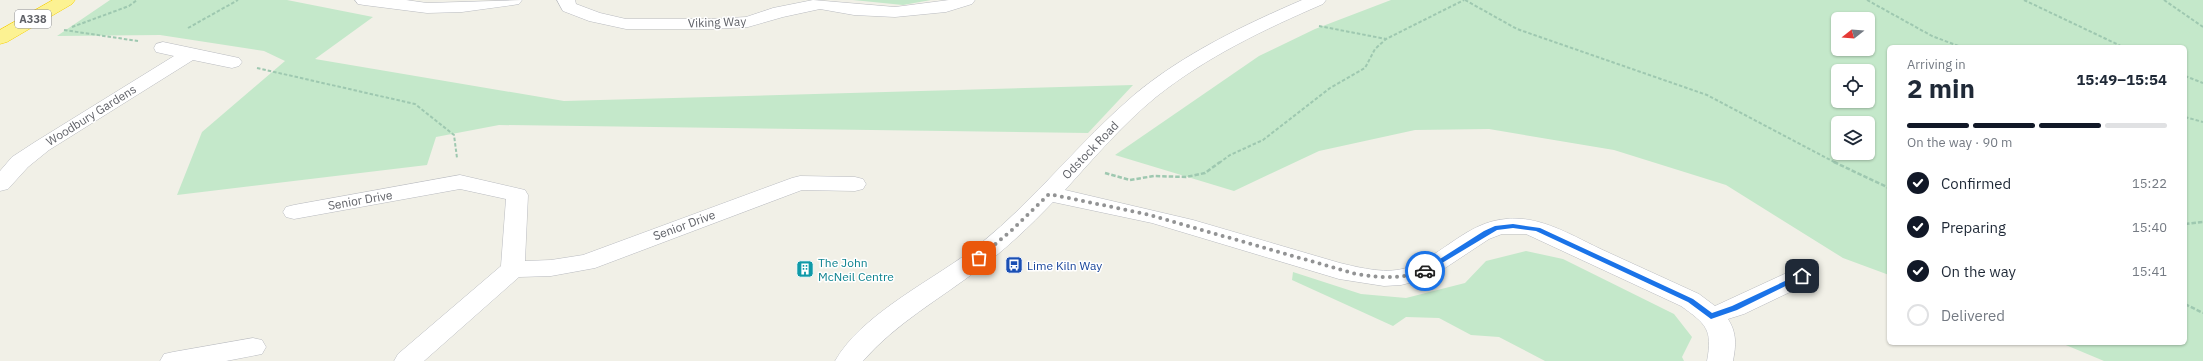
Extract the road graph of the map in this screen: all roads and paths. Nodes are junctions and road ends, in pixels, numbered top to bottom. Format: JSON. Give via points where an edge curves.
{"nodes":[{"id":1,"x":66,"y":0,"type":"edge"},
{"id":2,"x":137,"y":0,"type":"edge"},
{"id":3,"x":364,"y":0,"type":"edge"},
{"id":4,"x":513,"y":0,"type":"edge"},
{"id":5,"x":566,"y":0,"type":"edge"},
{"id":6,"x":966,"y":0,"type":"edge"},
{"id":7,"x":1317,"y":0,"type":"edge"},
{"id":8,"x":1465,"y":0,"type":"edge"},
{"id":9,"x":1867,"y":0,"type":"edge"},
{"id":10,"x":2024,"y":0,"type":"edge"},
{"id":11,"x":2164,"y":0,"type":"edge"},
{"id":12,"x":1276,"y":17,"type":"junction"},
{"id":13,"x":2203,"y":27,"type":"edge"},
{"id":14,"x":64,"y":30,"type":"dead end"},
{"id":15,"x":0,"y":38,"type":"edge"},
{"id":16,"x":1386,"y":39,"type":"junction"},
{"id":17,"x":1955,"y":45,"type":"edge"},
{"id":18,"x":2119,"y":45,"type":"edge"},
{"id":19,"x":163,"y":48,"type":"dead end"},
{"id":20,"x":190,"y":54,"type":"junction"},
{"id":21,"x":232,"y":62,"type":"joint"},
{"id":22,"x":2187,"y":77,"type":"edge"},
{"id":23,"x":2203,"y":83,"type":"edge"},
{"id":24,"x":2187,"y":117,"type":"edge"},
{"id":25,"x":2203,"y":122,"type":"edge"},
{"id":26,"x":1076,"y":165,"type":"junction"},
{"id":27,"x":460,"y":182,"type":"junction"},
{"id":28,"x":0,"y":184,"type":"edge"},
{"id":29,"x":855,"y":184,"type":"dead end"},
{"id":30,"x":1887,"y":187,"type":"edge"},
{"id":31,"x":1049,"y":194,"type":"junction"},
{"id":32,"x":294,"y":212,"type":"dead end"},
{"id":33,"x":2203,"y":222,"type":"edge"},
{"id":34,"x":2187,"y":224,"type":"edge"},
{"id":35,"x":513,"y":269,"type":"junction"},
{"id":36,"x":1802,"y":276,"type":"dead end"},
{"id":37,"x":2187,"y":305,"type":"edge"},
{"id":38,"x":2203,"y":313,"type":"edge"},
{"id":39,"x":1711,"y":316,"type":"junction"},
{"id":40,"x":253,"y":347,"type":"dead end"},
{"id":41,"x":173,"y":361,"type":"edge"},
{"id":42,"x":407,"y":361,"type":"edge"},
{"id":43,"x":832,"y":361,"type":"edge"},
{"id":44,"x":837,"y":361,"type":"edge"},
{"id":45,"x":848,"y":361,"type":"edge"},
{"id":46,"x":1720,"y":361,"type":"edge"}],
"edges":[{"from":1,"to":15,"type":"highway","number":"A338"},
{"from":2,"to":14,"type":"path","via":[[129,6]]},
{"from":3,"to":4,"type":"street","via":[[427,8],[462,7]]},
{"from":5,"to":6,"type":"street","name":"Viking Way","via":[[569,7],[594,17],[626,24],[748,22],[779,12],[820,4],[854,10],[895,12],[946,7]]},
{"from":7,"to":12,"type":"street","name":"Odstock Road"},
{"from":8,"to":16,"type":"path"},
{"from":8,"to":30,"type":"path","via":[[1517,29],[1707,95]]},
{"from":9,"to":17,"type":"path","via":[[1932,36]]},
{"from":10,"to":18,"type":"path"},
{"from":11,"to":13,"type":"path"},
{"from":12,"to":16,"type":"path"},
{"from":12,"to":26,"type":"street","name":"Odstock Road","via":[[1209,53],[1150,93],[1125,114]]},
{"from":16,"to":26,"type":"path","via":[[1374,49],[1365,68],[1330,88],[1263,140],[1230,154],[1205,173],[1186,177],[1154,176],[1130,180]]},
{"from":19,"to":20,"type":"street"},
{"from":20,"to":21,"type":"street"},
{"from":20,"to":28,"type":"street","name":"Woodbury Gardens","via":[[55,137],[20,162]]},
{"from":21,"to":27,"type":"path","via":[[415,104],[454,135]]},
{"from":22,"to":23,"type":"path"},
{"from":24,"to":25,"type":"path"},
{"from":26,"to":31,"type":"street","name":"Odstock Road"},
{"from":27,"to":32,"type":"street","name":"Senior Drive"},
{"from":27,"to":35,"type":"street","name":"Senior Drive","via":[[517,195]]},
{"from":29,"to":35,"type":"street","name":"Senior Drive","via":[[800,183],[587,262],[551,268]]},
{"from":31,"to":39,"type":"street","via":[[1142,213],[1339,270],[1384,278],[1397,278],[1424,271],[1495,229],[1525,226],[1537,229],[1690,300]]},
{"from":31,"to":45,"type":"street","name":"Odstock Road","via":[[1012,230],[967,267],[894,317]]},
{"from":33,"to":34,"type":"path"},
{"from":35,"to":42,"type":"street"},
{"from":36,"to":39,"type":"street","via":[[1735,308]]},
{"from":37,"to":38,"type":"path"},
{"from":39,"to":46,"type":"street","via":[[1723,333]]},
{"from":40,"to":41,"type":"street"},
{"from":43,"to":44,"type":"street"}]}
